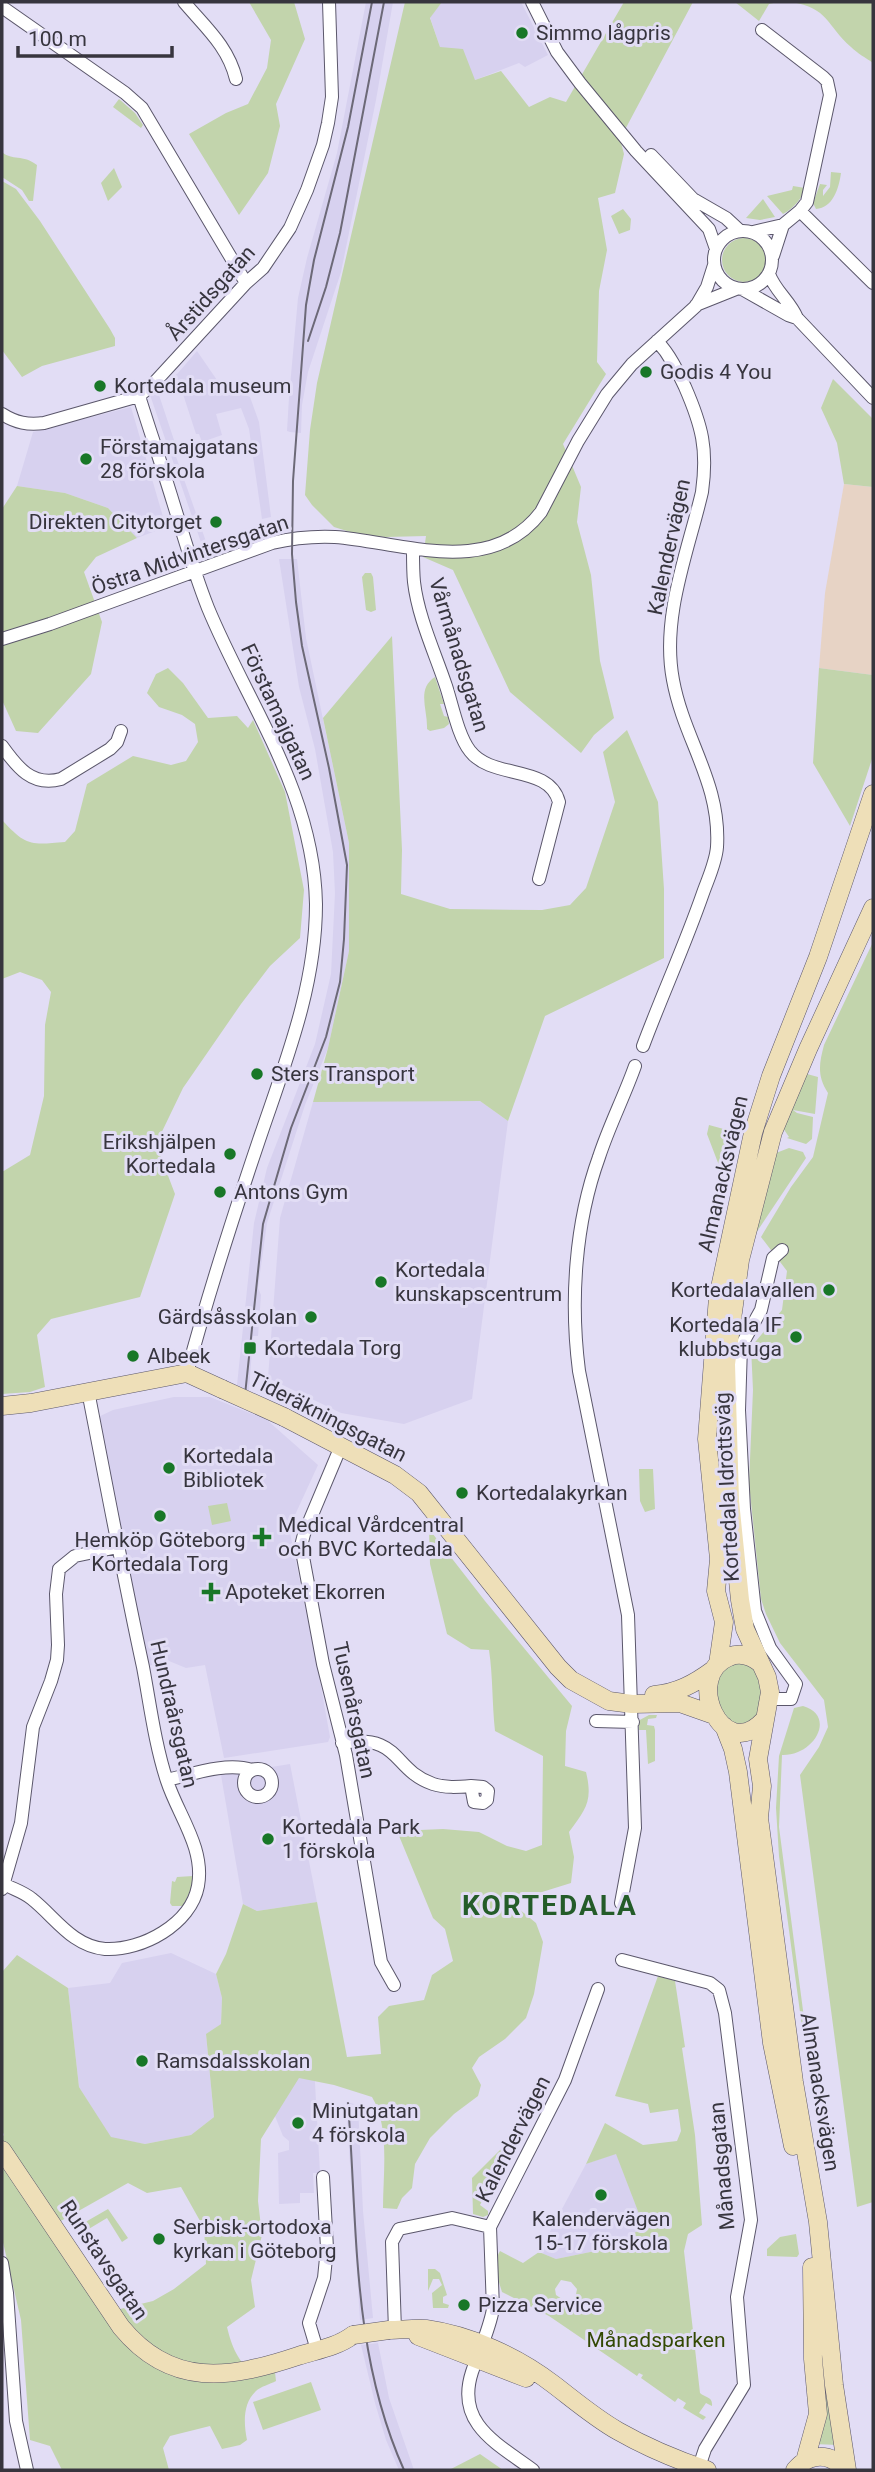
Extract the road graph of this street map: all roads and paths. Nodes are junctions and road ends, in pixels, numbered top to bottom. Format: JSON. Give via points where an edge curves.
{"nodes":[{"id":1,"x":184,"y":2,"type":"edge"},
{"id":2,"x":328,"y":2,"type":"edge"},
{"id":3,"x":531,"y":2,"type":"edge"},
{"id":4,"x":2,"y":7,"type":"edge"},
{"id":5,"x":762,"y":30,"type":"dead end"},
{"id":6,"x":236,"y":79,"type":"dead end"},
{"id":7,"x":610,"y":117,"type":"junction"},
{"id":8,"x":800,"y":211,"type":"junction"},
{"id":9,"x":783,"y":225,"type":"junction"},
{"id":10,"x":746,"y":231,"type":"junction"},
{"id":11,"x":716,"y":249,"type":"junction"},
{"id":12,"x":773,"y":256,"type":"junction"},
{"id":13,"x":714,"y":265,"type":"junction"},
{"id":14,"x":769,"y":274,"type":"junction"},
{"id":15,"x":246,"y":283,"type":"junction"},
{"id":16,"x":873,"y":283,"type":"edge"},
{"id":17,"x":739,"y":289,"type":"junction"},
{"id":18,"x":696,"y":306,"type":"junction"},
{"id":19,"x":797,"y":318,"type":"junction"},
{"id":20,"x":657,"y":341,"type":"junction"},
{"id":21,"x":139,"y":396,"type":"junction"},
{"id":22,"x":873,"y":398,"type":"edge"},
{"id":23,"x":2,"y":414,"type":"edge"},
{"id":24,"x":413,"y":550,"type":"junction"},
{"id":25,"x":194,"y":571,"type":"junction"},
{"id":26,"x":2,"y":639,"type":"edge"},
{"id":27,"x":121,"y":731,"type":"dead end"},
{"id":28,"x":2,"y":746,"type":"edge"},
{"id":29,"x":873,"y":794,"type":"edge"},
{"id":30,"x":538,"y":879,"type":"dead end"},
{"id":31,"x":873,"y":908,"type":"edge"},
{"id":32,"x":643,"y":1046,"type":"dead end"},
{"id":33,"x":635,"y":1066,"type":"dead end"},
{"id":34,"x":782,"y":1250,"type":"dead end"},
{"id":35,"x":187,"y":1373,"type":"junction"},
{"id":36,"x":88,"y":1391,"type":"junction"},
{"id":37,"x":2,"y":1406,"type":"edge"},
{"id":38,"x":341,"y":1446,"type":"junction"},
{"id":39,"x":118,"y":1547,"type":"junction"},
{"id":40,"x":760,"y":1663,"type":"junction"},
{"id":41,"x":716,"y":1667,"type":"junction"},
{"id":42,"x":631,"y":1699,"type":"junction"},
{"id":43,"x":771,"y":1699,"type":"junction"},
{"id":44,"x":764,"y":1720,"type":"junction"},
{"id":45,"x":596,"y":1721,"type":"dead end"},
{"id":46,"x":719,"y":1721,"type":"junction"},
{"id":47,"x":632,"y":1722,"type":"junction"},
{"id":48,"x":342,"y":1744,"type":"junction"},
{"id":49,"x":252,"y":1770,"type":"dead end"},
{"id":50,"x":167,"y":1780,"type":"junction"},
{"id":51,"x":471,"y":1786,"type":"dead end"},
{"id":52,"x":3,"y":1886,"type":"edge"},
{"id":53,"x":621,"y":1903,"type":"dead end"},
{"id":54,"x":622,"y":1960,"type":"dead end"},
{"id":55,"x":394,"y":1985,"type":"dead end"},
{"id":56,"x":598,"y":1989,"type":"dead end"},
{"id":57,"x":2,"y":2150,"type":"edge"},
{"id":58,"x":323,"y":2177,"type":"dead end"},
{"id":59,"x":490,"y":2227,"type":"junction"},
{"id":60,"x":2,"y":2263,"type":"edge"},
{"id":61,"x":395,"y":2330,"type":"junction"},
{"id":62,"x":316,"y":2344,"type":"junction"},
{"id":63,"x":479,"y":2351,"type":"junction"},
{"id":64,"x":619,"y":2432,"type":"junction"},
{"id":65,"x":800,"y":2466,"type":"edge"},
{"id":66,"x":701,"y":2469,"type":"edge"},
{"id":67,"x":27,"y":2470,"type":"edge"},
{"id":68,"x":533,"y":2470,"type":"edge"},
{"id":69,"x":677,"y":2470,"type":"edge"},
{"id":70,"x":846,"y":2470,"type":"edge"}],
"edges":[{"from":1,"to":6,"type":"street","via":[[232,60]]},
{"from":2,"to":15,"type":"street","name":"Årstidsgatan","via":[[332,97],[323,145],[290,228],[263,268]]},
{"from":3,"to":7,"type":"street","via":[[557,52]]},
{"from":4,"to":15,"type":"street","via":[[142,108]]},
{"from":5,"to":8,"type":"street","via":[[823,77],[830,89],[811,189]]},
{"from":7,"to":10,"type":"street","via":[[693,199]]},
{"from":7,"to":11,"type":"street","via":[[709,229]]},
{"from":8,"to":9,"type":"street"},
{"from":8,"to":16,"type":"street"},
{"from":9,"to":10,"type":"street"},
{"from":9,"to":12,"type":"street"},
{"from":10,"to":11,"type":"street","via":[[726,236]]},
{"from":10,"to":12,"type":"street","via":[[766,241]]},
{"from":11,"to":13,"type":"street"},
{"from":12,"to":14,"type":"street"},
{"from":13,"to":17,"type":"street","via":[[722,280]]},
{"from":13,"to":18,"type":"street","name":"Östra Midvintersgatan"},
{"from":14,"to":17,"type":"street","via":[[758,285]]},
{"from":14,"to":19,"type":"street"},
{"from":15,"to":21,"type":"street","name":"Årstidsgatan"},
{"from":17,"to":18,"type":"street","name":"Östra Midvintersgatan"},
{"from":17,"to":19,"type":"street"},
{"from":18,"to":20,"type":"street","name":"Östra Midvintersgatan"},
{"from":19,"to":22,"type":"street"},
{"from":20,"to":24,"type":"street","name":"Östra Midvintersgatan","via":[[617,379],[600,403],[532,523],[510,539],[484,547]]},
{"from":20,"to":32,"type":"street","name":"Kalendervägen","via":[[674,363],[704,442],[702,492],[674,607],[671,647],[675,689],[712,791],[718,833],[717,852],[694,919]]},
{"from":21,"to":23,"type":"street","via":[[29,425]]},
{"from":21,"to":25,"type":"street","name":"Förstamajgatan"},
{"from":24,"to":25,"type":"street","name":"Östra Midvintersgatan","via":[[338,537],[296,537]]},
{"from":24,"to":30,"type":"street","name":"Vårmånadsgatan","via":[[418,601],[470,751],[485,764],[547,782],[556,790],[559,802]]},
{"from":25,"to":26,"type":"street","name":"Östra Midvintersgatan"},
{"from":25,"to":35,"type":"street","name":"Förstamajgatan","via":[[295,791],[316,904],[312,959],[300,1017],[215,1273]]},
{"from":27,"to":28,"type":"street","via":[[110,749],[52,782],[29,777]]},
{"from":29,"to":41,"type":"main road","name":"Almanacksvägen","via":[[753,1133],[718,1297],[706,1440],[719,1559],[716,1591],[724,1622]]},
{"from":31,"to":40,"type":"main road","name":"Almanacksvägen","via":[[773,1132],[740,1260],[726,1364],[727,1456],[742,1618]]},
{"from":33,"to":42,"type":"street","via":[[598,1159],[580,1228],[576,1315],[579,1371],[628,1615]]},
{"from":34,"to":43,"type":"street","name":"Kortedala Idrottsväg","via":[[773,1258],[761,1310],[741,1346],[739,1410],[755,1611],[770,1647],[796,1684],[791,1699]]},
{"from":35,"to":36,"type":"main road"},
{"from":35,"to":38,"type":"main road","name":"Tideräkningsgatan","bridge":true},
{"from":36,"to":37,"type":"main road"},
{"from":36,"to":39,"type":"street","name":"Hundraårsgatan"},
{"from":38,"to":42,"type":"main road","name":"Tideräkningsgatan","via":[[419,1493],[571,1680]]},
{"from":38,"to":48,"type":"street","name":"Tusenårsgatan","via":[[302,1546]]},
{"from":39,"to":50,"type":"street","name":"Hundraårsgatan"},
{"from":39,"to":52,"type":"street","via":[[75,1556],[59,1569],[57,1660],[33,1727],[21,1823]]},
{"from":40,"to":41,"type":"main road","via":[[737,1655]]},
{"from":40,"to":43,"type":"main road","name":"Almanacksvägen"},
{"from":41,"to":42,"type":"main road","name":"Tideräkningsgatan","via":[[687,1687]]},
{"from":41,"to":46,"type":"main road","name":"Almanacksvägen","via":[[708,1694]]},
{"from":42,"to":46,"type":"main road","name":"Tideräkningsgatan","via":[[680,1703]]},
{"from":42,"to":47,"type":"street"},
{"from":43,"to":44,"type":"main road","name":"Almanacksvägen"},
{"from":44,"to":46,"type":"main road","via":[[744,1733]]},
{"from":44,"to":70,"type":"main road","name":"Almanacksvägen","via":[[758,1759],[762,1786],[759,1818],[818,2222]]},
{"from":45,"to":47,"type":"street"},
{"from":46,"to":65,"type":"main road","name":"Almanacksvägen","via":[[738,1772],[772,2043],[811,2254],[818,2414]]},
{"from":47,"to":53,"type":"street","via":[[635,1828]]},
{"from":48,"to":51,"type":"street","via":[[377,1742],[431,1783]]},
{"from":48,"to":55,"type":"street","name":"Tusenårsgatan","via":[[381,1962]]},
{"from":49,"to":50,"type":"street","via":[[205,1771]]},
{"from":50,"to":52,"type":"street","name":"Hundraårsgatan","via":[[195,1846],[200,1872],[197,1894],[187,1912],[166,1931],[121,1948],[104,1949],[69,1934],[31,1897]]},
{"from":54,"to":66,"type":"street","name":"Månadsgatan","via":[[710,1983],[719,1990],[725,2013],[751,2220],[737,2297],[744,2385],[705,2449]]},
{"from":56,"to":59,"type":"street","name":"Kalendervägen","via":[[565,2080]]},
{"from":57,"to":62,"type":"main road","name":"Runstavsgatan","via":[[132,2341],[155,2359],[193,2372],[230,2372]]},
{"from":58,"to":62,"type":"street","via":[[327,2248],[324,2278],[309,2323]]},
{"from":59,"to":61,"type":"street","via":[[453,2218],[399,2229],[392,2242]]},
{"from":59,"to":63,"type":"street","name":"Kalendervägen","via":[[492,2309]]},
{"from":60,"to":67,"type":"street","via":[[16,2421]]},
{"from":61,"to":62,"type":"main road","name":"Runstavsgatan","bridge":true,"via":[[338,2333]]},
{"from":61,"to":63,"type":"main road","name":"Runstavsgatan","via":[[449,2333]]},
{"from":63,"to":64,"type":"main road","name":"Runstavsgatan","via":[[531,2370]]},
{"from":63,"to":68,"type":"street","name":"Kalendervägen","via":[[469,2395],[477,2425]]},
{"from":64,"to":66,"type":"main road","name":"Runstavsgatan"},
{"from":64,"to":69,"type":"main road","name":"Runstavsgatan","via":[[641,2451]]},
{"from":65,"to":70,"type":"main road","via":[[825,2457]]}]}
